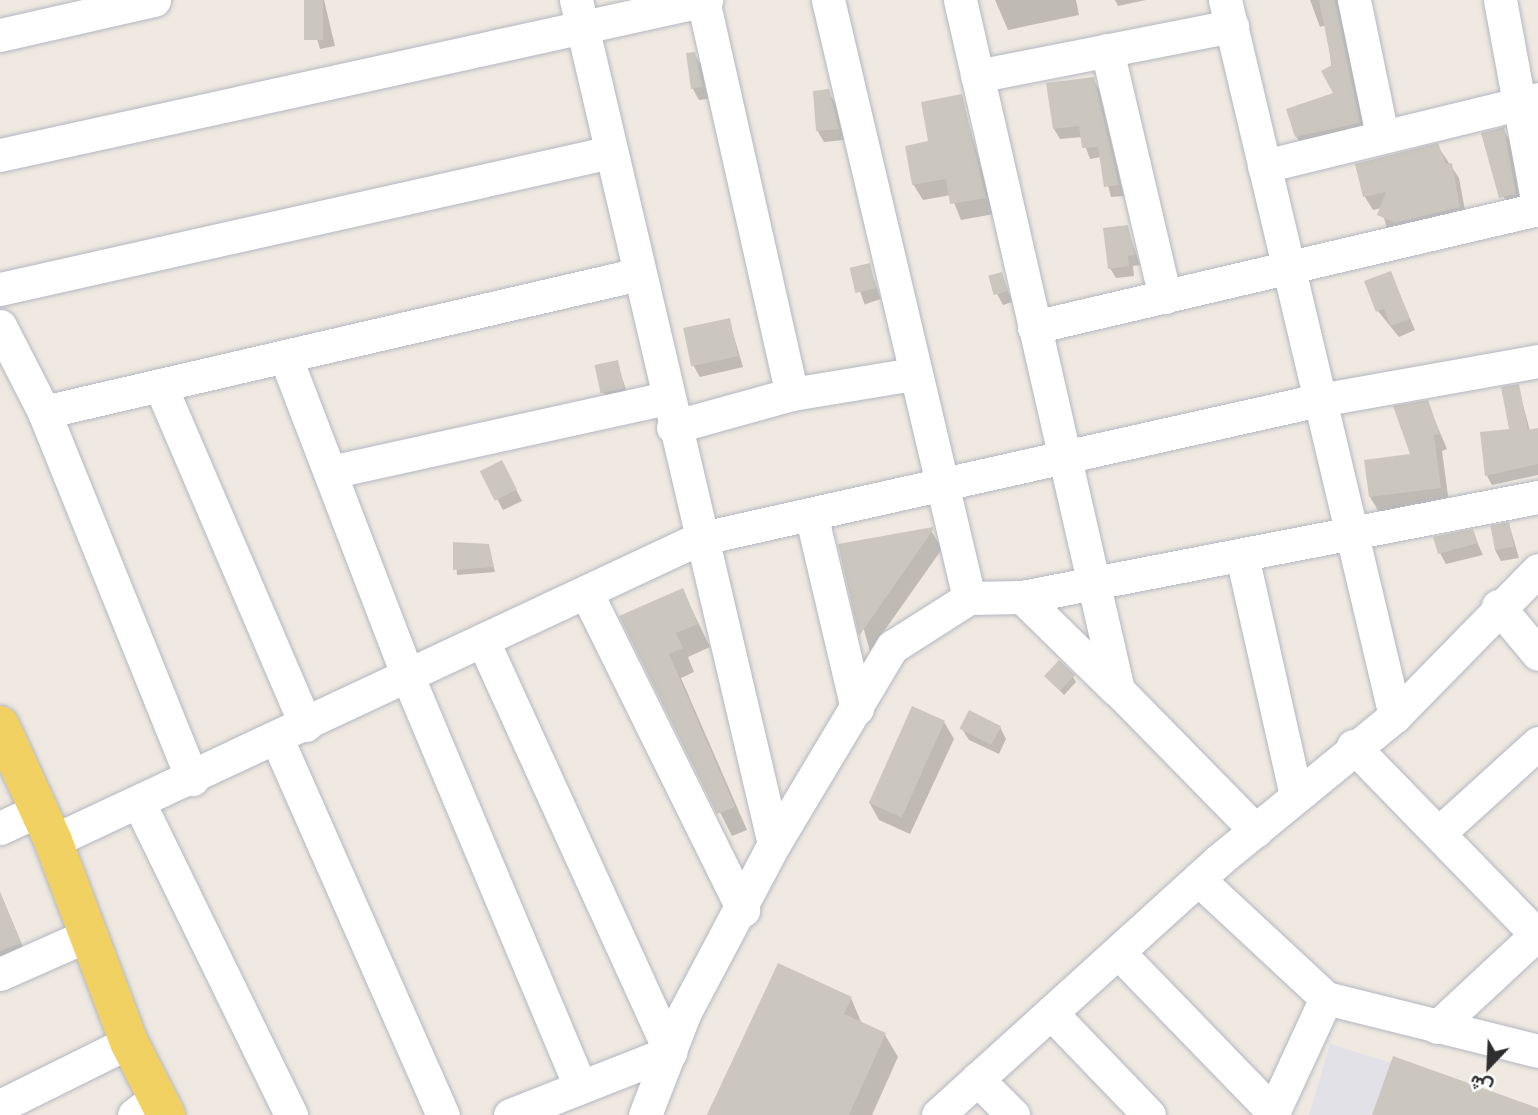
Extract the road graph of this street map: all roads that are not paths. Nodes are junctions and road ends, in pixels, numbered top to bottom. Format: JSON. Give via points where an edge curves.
{"nodes":[{"id":1,"x":153,"y":0,"type":"edge"},
{"id":2,"x":704,"y":0,"type":"edge"},
{"id":3,"x":828,"y":0,"type":"edge"},
{"id":4,"x":960,"y":0,"type":"edge"},
{"id":5,"x":1500,"y":0,"type":"edge"},
{"id":6,"x":1356,"y":1,"type":"edge"},
{"id":7,"x":1228,"y":13,"type":"edge"},
{"id":8,"x":580,"y":14,"type":"edge"},
{"id":9,"x":0,"y":35,"type":"edge"},
{"id":10,"x":1107,"y":50,"type":"junction"},
{"id":11,"x":977,"y":76,"type":"junction"},
{"id":12,"x":1528,"y":101,"type":"edge"},
{"id":13,"x":1382,"y":135,"type":"junction"},
{"id":14,"x":611,"y":152,"type":"junction"},
{"id":15,"x":0,"y":155,"type":"edge"},
{"id":16,"x":1264,"y":166,"type":"junction"},
{"id":17,"x":1538,"y":207,"type":"edge"},
{"id":18,"x":1288,"y":269,"type":"junction"},
{"id":19,"x":639,"y":274,"type":"junction"},
{"id":20,"x":0,"y":289,"type":"edge"},
{"id":21,"x":1165,"y":297,"type":"junction"},
{"id":22,"x":1034,"y":327,"type":"junction"},
{"id":23,"x":4,"y":343,"type":"edge"},
{"id":24,"x":285,"y":356,"type":"junction"},
{"id":25,"x":1538,"y":361,"type":"edge"},
{"id":26,"x":914,"y":374,"type":"junction"},
{"id":27,"x":160,"y":385,"type":"junction"},
{"id":28,"x":792,"y":394,"type":"junction"},
{"id":29,"x":1319,"y":400,"type":"junction"},
{"id":30,"x":44,"y":412,"type":"junction"},
{"id":31,"x":670,"y":413,"type":"junction"},
{"id":32,"x":1063,"y":456,"type":"junction"},
{"id":33,"x":330,"y":472,"type":"junction"},
{"id":34,"x":946,"y":485,"type":"junction"},
{"id":35,"x":1538,"y":497,"type":"edge"},
{"id":36,"x":811,"y":514,"type":"junction"},
{"id":37,"x":1350,"y":529,"type":"junction"},
{"id":38,"x":698,"y":538,"type":"junction"},
{"id":39,"x":1242,"y":556,"type":"junction"},
{"id":40,"x":1538,"y":570,"type":"edge"},
{"id":41,"x":1093,"y":580,"type":"junction"},
{"id":42,"x":586,"y":592,"type":"junction"},
{"id":43,"x":1022,"y":597,"type":"junction"},
{"id":44,"x":970,"y":598,"type":"junction"},
{"id":45,"x":1499,"y":606,"type":"junction"},
{"id":46,"x":483,"y":641,"type":"junction"},
{"id":47,"x":1538,"y":654,"type":"edge"},
{"id":48,"x":408,"y":677,"type":"junction"},
{"id":49,"x":1118,"y":690,"type":"junction"},
{"id":50,"x":857,"y":709,"type":"junction"},
{"id":51,"x":1395,"y":716,"type":"junction"},
{"id":52,"x":0,"y":725,"type":"edge"},
{"id":53,"x":306,"y":725,"type":"junction"},
{"id":54,"x":277,"y":739,"type":"junction"},
{"id":55,"x":1538,"y":743,"type":"edge"},
{"id":56,"x":1353,"y":746,"type":"junction"},
{"id":57,"x":192,"y":779,"type":"junction"},
{"id":58,"x":1296,"y":796,"type":"junction"},
{"id":59,"x":139,"y":803,"type":"junction"},
{"id":60,"x":46,"y":826,"type":"junction"},
{"id":61,"x":0,"y":828,"type":"edge"},
{"id":62,"x":1256,"y":831,"type":"junction"},
{"id":63,"x":1441,"y":831,"type":"junction"},
{"id":64,"x":774,"y":844,"type":"junction"},
{"id":65,"x":1198,"y":880,"type":"junction"},
{"id":66,"x":743,"y":910,"type":"junction"},
{"id":67,"x":1537,"y":933,"type":"edge"},
{"id":68,"x":88,"y":935,"type":"junction"},
{"id":69,"x":1118,"y":952,"type":"junction"},
{"id":70,"x":0,"y":974,"type":"edge"},
{"id":71,"x":1326,"y":998,"type":"junction"},
{"id":72,"x":1051,"y":1013,"type":"junction"},
{"id":73,"x":1437,"y":1027,"type":"junction"},
{"id":74,"x":130,"y":1042,"type":"junction"},
{"id":75,"x":1538,"y":1051,"type":"edge"},
{"id":76,"x":670,"y":1052,"type":"junction"},
{"id":77,"x":977,"y":1079,"type":"junction"},
{"id":78,"x":580,"y":1087,"type":"junction"},
{"id":79,"x":0,"y":1106,"type":"edge"},
{"id":80,"x":153,"y":1109,"type":"edge"},
{"id":81,"x":1273,"y":1114,"type":"edge"},
{"id":82,"x":291,"y":1115,"type":"edge"},
{"id":83,"x":443,"y":1115,"type":"edge"},
{"id":84,"x":510,"y":1115,"type":"edge"},
{"id":85,"x":645,"y":1115,"type":"edge"},
{"id":86,"x":938,"y":1115,"type":"edge"},
{"id":87,"x":1013,"y":1115,"type":"edge"},
{"id":88,"x":1149,"y":1115,"type":"edge"}],
"edges":[{"from":1,"to":9,"type":"street"},
{"from":2,"to":8,"type":"street"},
{"from":2,"to":28,"type":"street"},
{"from":3,"to":26,"type":"street"},
{"from":4,"to":11,"type":"street"},
{"from":5,"to":12,"type":"street"},
{"from":6,"to":13,"type":"street"},
{"from":7,"to":10,"type":"street"},
{"from":7,"to":16,"type":"street"},
{"from":8,"to":14,"type":"street"},
{"from":8,"to":15,"type":"street"},
{"from":10,"to":11,"type":"street"},
{"from":10,"to":21,"type":"street"},
{"from":11,"to":22,"type":"street"},
{"from":12,"to":13,"type":"street"},
{"from":12,"to":17,"type":"street"},
{"from":13,"to":16,"type":"street"},
{"from":14,"to":19,"type":"street"},
{"from":14,"to":20,"type":"street"},
{"from":16,"to":18,"type":"street"},
{"from":17,"to":18,"type":"street"},
{"from":18,"to":21,"type":"street"},
{"from":18,"to":29,"type":"street"},
{"from":19,"to":24,"type":"street"},
{"from":19,"to":31,"type":"street"},
{"from":21,"to":22,"type":"street"},
{"from":22,"to":32,"type":"street"},
{"from":23,"to":30,"type":"street"},
{"from":24,"to":27,"type":"street"},
{"from":24,"to":33,"type":"street"},
{"from":25,"to":29,"type":"street"},
{"from":26,"to":28,"type":"street"},
{"from":26,"to":34,"type":"street"},
{"from":27,"to":30,"type":"street"},
{"from":27,"to":53,"type":"street"},
{"from":28,"to":31,"type":"street"},
{"from":29,"to":32,"type":"street"},
{"from":29,"to":37,"type":"street"},
{"from":30,"to":57,"type":"street"},
{"from":31,"to":33,"type":"street"},
{"from":31,"to":38,"type":"street"},
{"from":32,"to":34,"type":"street"},
{"from":32,"to":41,"type":"street"},
{"from":33,"to":48,"type":"street"},
{"from":34,"to":36,"type":"street"},
{"from":34,"to":44,"type":"street"},
{"from":35,"to":37,"type":"street"},
{"from":36,"to":38,"type":"street"},
{"from":36,"to":50,"type":"street"},
{"from":37,"to":39,"type":"street"},
{"from":37,"to":51,"type":"street"},
{"from":38,"to":42,"type":"street"},
{"from":38,"to":64,"type":"street"},
{"from":39,"to":41,"type":"street"},
{"from":39,"to":58,"type":"street"},
{"from":40,"to":45,"type":"street"},
{"from":41,"to":43,"type":"street"},
{"from":41,"to":49,"type":"street"},
{"from":42,"to":46,"type":"street"},
{"from":42,"to":66,"type":"street"},
{"from":43,"to":44,"type":"street"},
{"from":43,"to":49,"type":"street"},
{"from":44,"to":50,"type":"street","via":[[892,647]]},
{"from":45,"to":47,"type":"street"},
{"from":45,"to":51,"type":"street"},
{"from":46,"to":48,"type":"street"},
{"from":46,"to":76,"type":"street"},
{"from":48,"to":53,"type":"street"},
{"from":48,"to":78,"type":"street"},
{"from":49,"to":62,"type":"street"},
{"from":50,"to":64,"type":"street"},
{"from":51,"to":56,"type":"street"},
{"from":52,"to":60,"type":"main road"},
{"from":53,"to":54,"type":"street"},
{"from":54,"to":57,"type":"street"},
{"from":54,"to":83,"type":"street"},
{"from":55,"to":63,"type":"street"},
{"from":56,"to":58,"type":"street"},
{"from":56,"to":63,"type":"street"},
{"from":57,"to":59,"type":"street"},
{"from":58,"to":62,"type":"street"},
{"from":59,"to":60,"type":"street"},
{"from":59,"to":82,"type":"street"},
{"from":60,"to":61,"type":"street"},
{"from":60,"to":68,"type":"main road"},
{"from":62,"to":65,"type":"street"},
{"from":63,"to":67,"type":"street"},
{"from":64,"to":66,"type":"street"},
{"from":65,"to":69,"type":"street"},
{"from":65,"to":71,"type":"street"},
{"from":66,"to":76,"type":"street"},
{"from":67,"to":73,"type":"street"},
{"from":68,"to":70,"type":"street"},
{"from":68,"to":74,"type":"main road"},
{"from":69,"to":72,"type":"street"},
{"from":69,"to":81,"type":"street"},
{"from":71,"to":73,"type":"street"},
{"from":71,"to":81,"type":"street"},
{"from":72,"to":77,"type":"street"},
{"from":72,"to":88,"type":"street"},
{"from":73,"to":75,"type":"street"},
{"from":74,"to":79,"type":"street"},
{"from":74,"to":80,"type":"main road"},
{"from":76,"to":78,"type":"street"},
{"from":76,"to":85,"type":"street"},
{"from":77,"to":86,"type":"street"},
{"from":77,"to":87,"type":"street"},
{"from":78,"to":84,"type":"street"}]}
